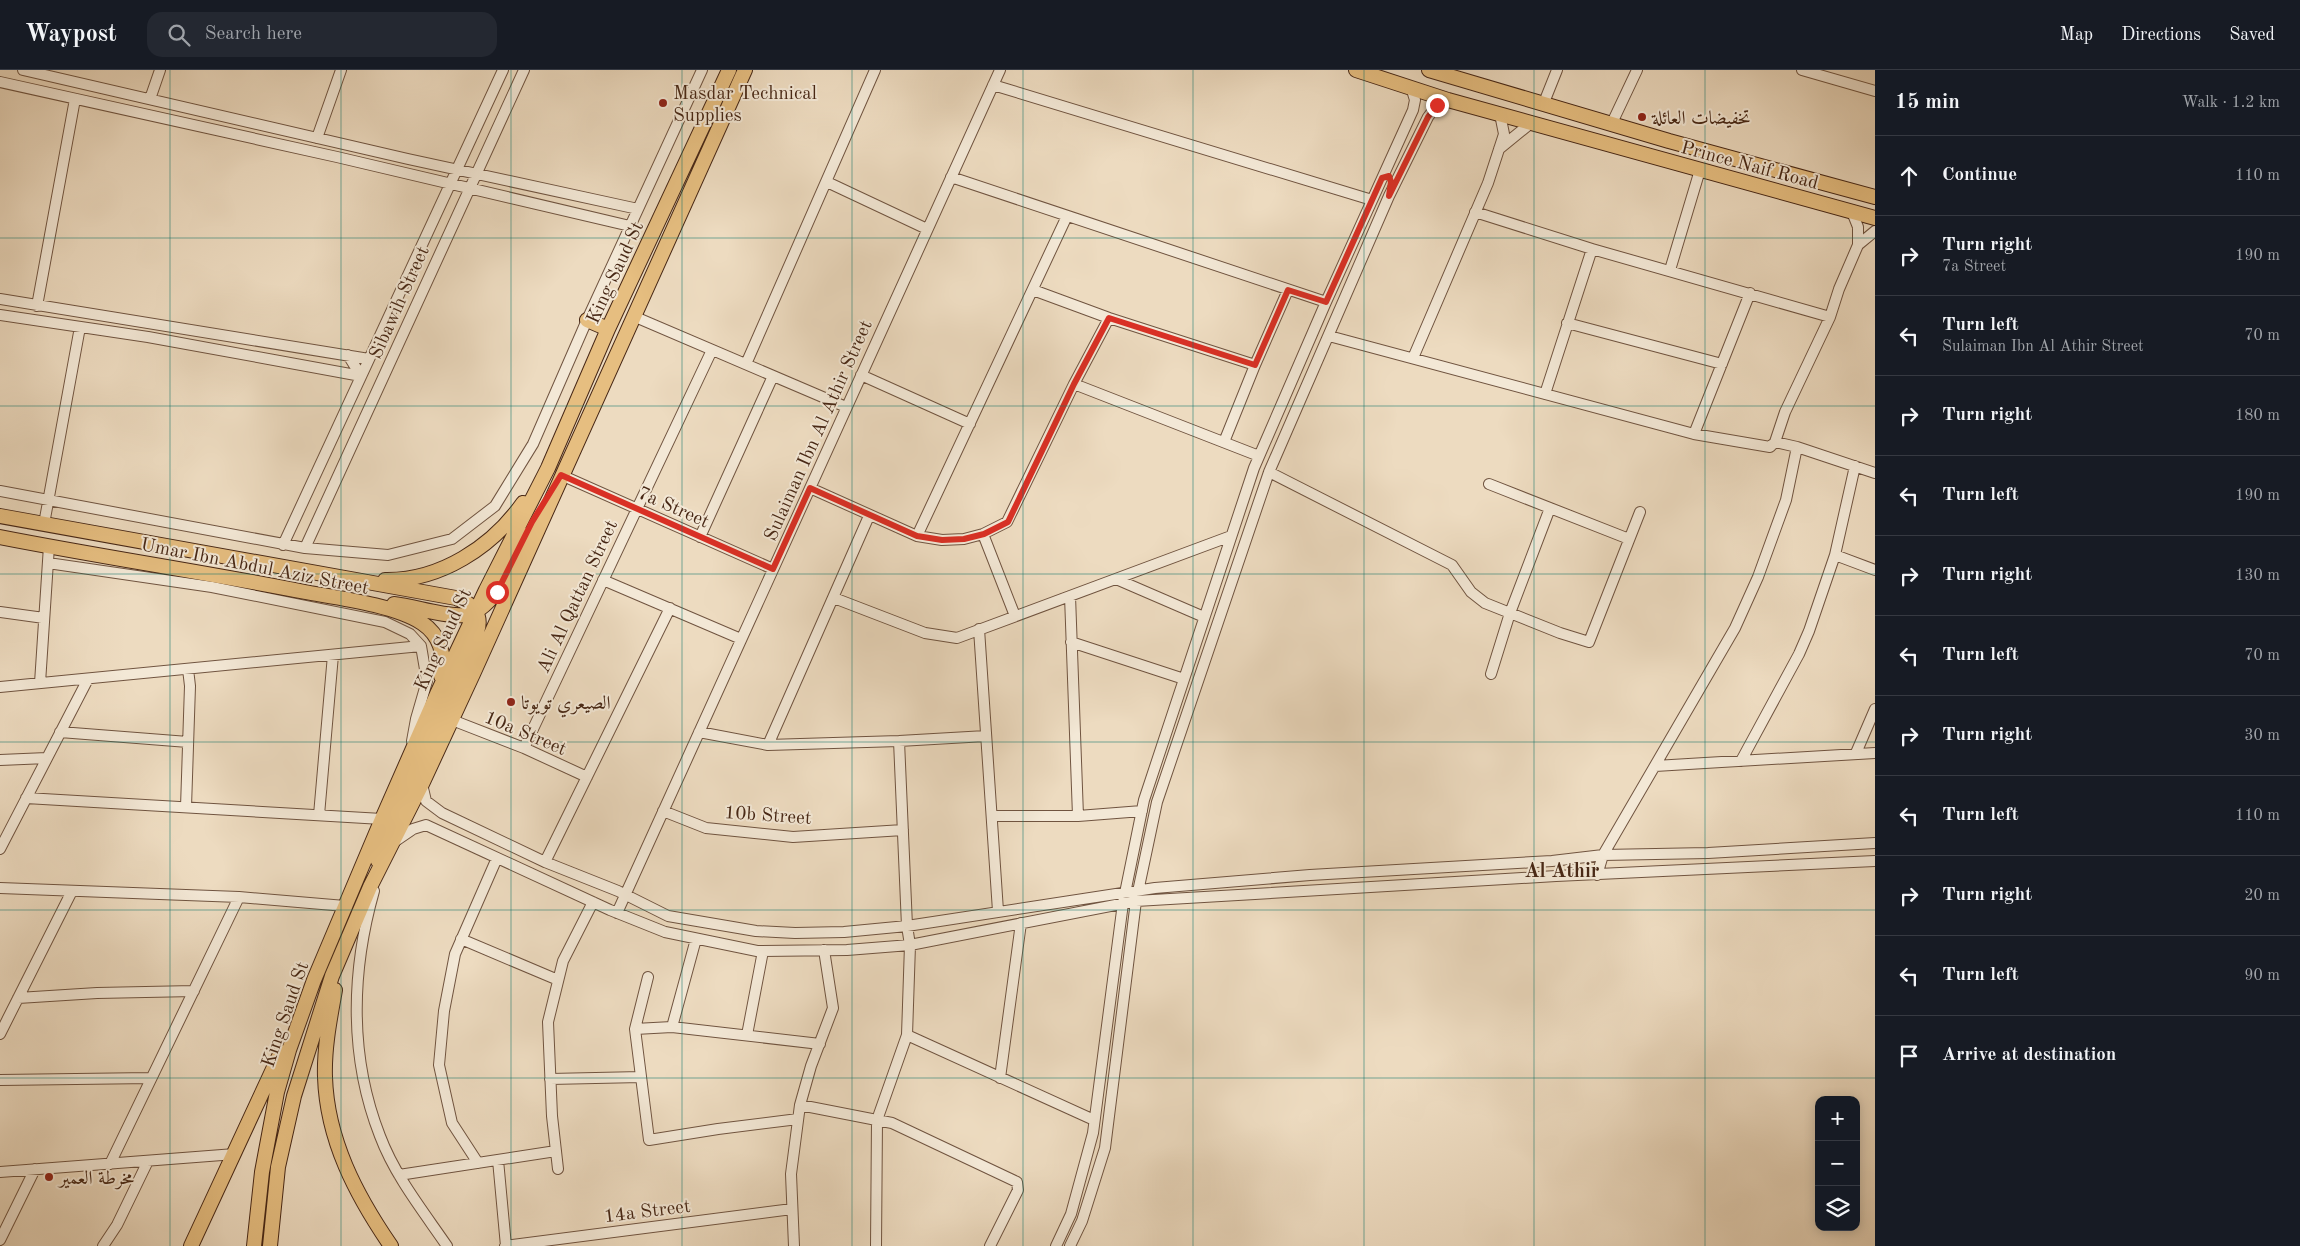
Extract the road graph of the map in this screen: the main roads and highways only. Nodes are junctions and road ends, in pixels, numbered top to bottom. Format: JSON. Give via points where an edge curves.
{"nodes":[{"id":1,"x":730,"y":70,"type":"edge"},
{"id":2,"x":745,"y":70,"type":"edge"},
{"id":3,"x":1356,"y":70,"type":"edge"},
{"id":4,"x":1429,"y":70,"type":"edge"},
{"id":5,"x":1875,"y":197,"type":"edge"},
{"id":6,"x":1875,"y":218,"type":"edge"},
{"id":7,"x":586,"y":320,"type":"road end"},
{"id":8,"x":608,"y":329,"type":"junction"},
{"id":9,"x":548,"y":468,"type":"junction"},
{"id":10,"x":561,"y":475,"type":"junction"},
{"id":11,"x":0,"y":516,"type":"edge"},
{"id":12,"x":0,"y":537,"type":"edge"},
{"id":13,"x":352,"y":579,"type":"junction"},
{"id":14,"x":348,"y":600,"type":"junction"},
{"id":15,"x":476,"y":611,"type":"junction"},
{"id":16,"x":438,"y":694,"type":"junction"},
{"id":17,"x":370,"y":887,"type":"junction"},
{"id":18,"x":356,"y":920,"type":"junction"},
{"id":19,"x":314,"y":980,"type":"junction"},
{"id":20,"x":191,"y":1246,"type":"edge"},
{"id":21,"x":254,"y":1246,"type":"edge"},
{"id":22,"x":270,"y":1246,"type":"edge"},
{"id":23,"x":390,"y":1246,"type":"edge"}],
"edges":[{"from":1,"to":8,"type":"main road","name":"King Saud St"},
{"from":2,"to":10,"type":"main road","name":"King Saud St"},
{"from":3,"to":6,"type":"main road","name":"Prince Naif Road","via":[[1448,100]]},
{"from":4,"to":5,"type":"main road","name":"Prince Naif Road","via":[[1543,106]]},
{"from":7,"to":8,"type":"main road"},
{"from":8,"to":9,"type":"main road","name":"King Saud St"},
{"from":9,"to":13,"type":"main road","via":[[504,526],[466,557],[411,578]]},
{"from":9,"to":15,"type":"main road","name":"King Saud St"},
{"from":10,"to":15,"type":"main road","via":[[532,522],[497,592]]},
{"from":10,"to":17,"type":"main road","name":"King Saud St","via":[[452,720]]},
{"from":11,"to":13,"type":"main road","name":"Umar Ibn Abdul Aziz Street"},
{"from":12,"to":14,"type":"main road","name":"Umar Ibn Abdul Aziz Street"},
{"from":13,"to":15,"type":"main road","name":"Umar Ibn Abdul Aziz Street","via":[[456,598],[469,603]]},
{"from":14,"to":15,"type":"main road","via":[[458,615]]},
{"from":14,"to":16,"type":"main road","name":"Umar Ibn Abdul Aziz Street","via":[[399,613],[430,630],[443,655]]},
{"from":15,"to":16,"type":"main road","name":"King Saud St"},
{"from":15,"to":17,"type":"main road","via":[[480,624],[477,632],[385,835]]},
{"from":16,"to":19,"type":"main road","name":"King Saud St"},
{"from":17,"to":18,"type":"main road","name":"King Saud St"},
{"from":18,"to":22,"type":"main road","name":"King Saud St","via":[[332,976],[294,1096],[278,1167]]},
{"from":18,"to":23,"type":"main road","via":[[336,983],[327,1048],[326,1086],[337,1146],[370,1216]]},
{"from":19,"to":20,"type":"main road"},
{"from":19,"to":21,"type":"main road","name":"King Saud St","via":[[277,1092]]}]}
